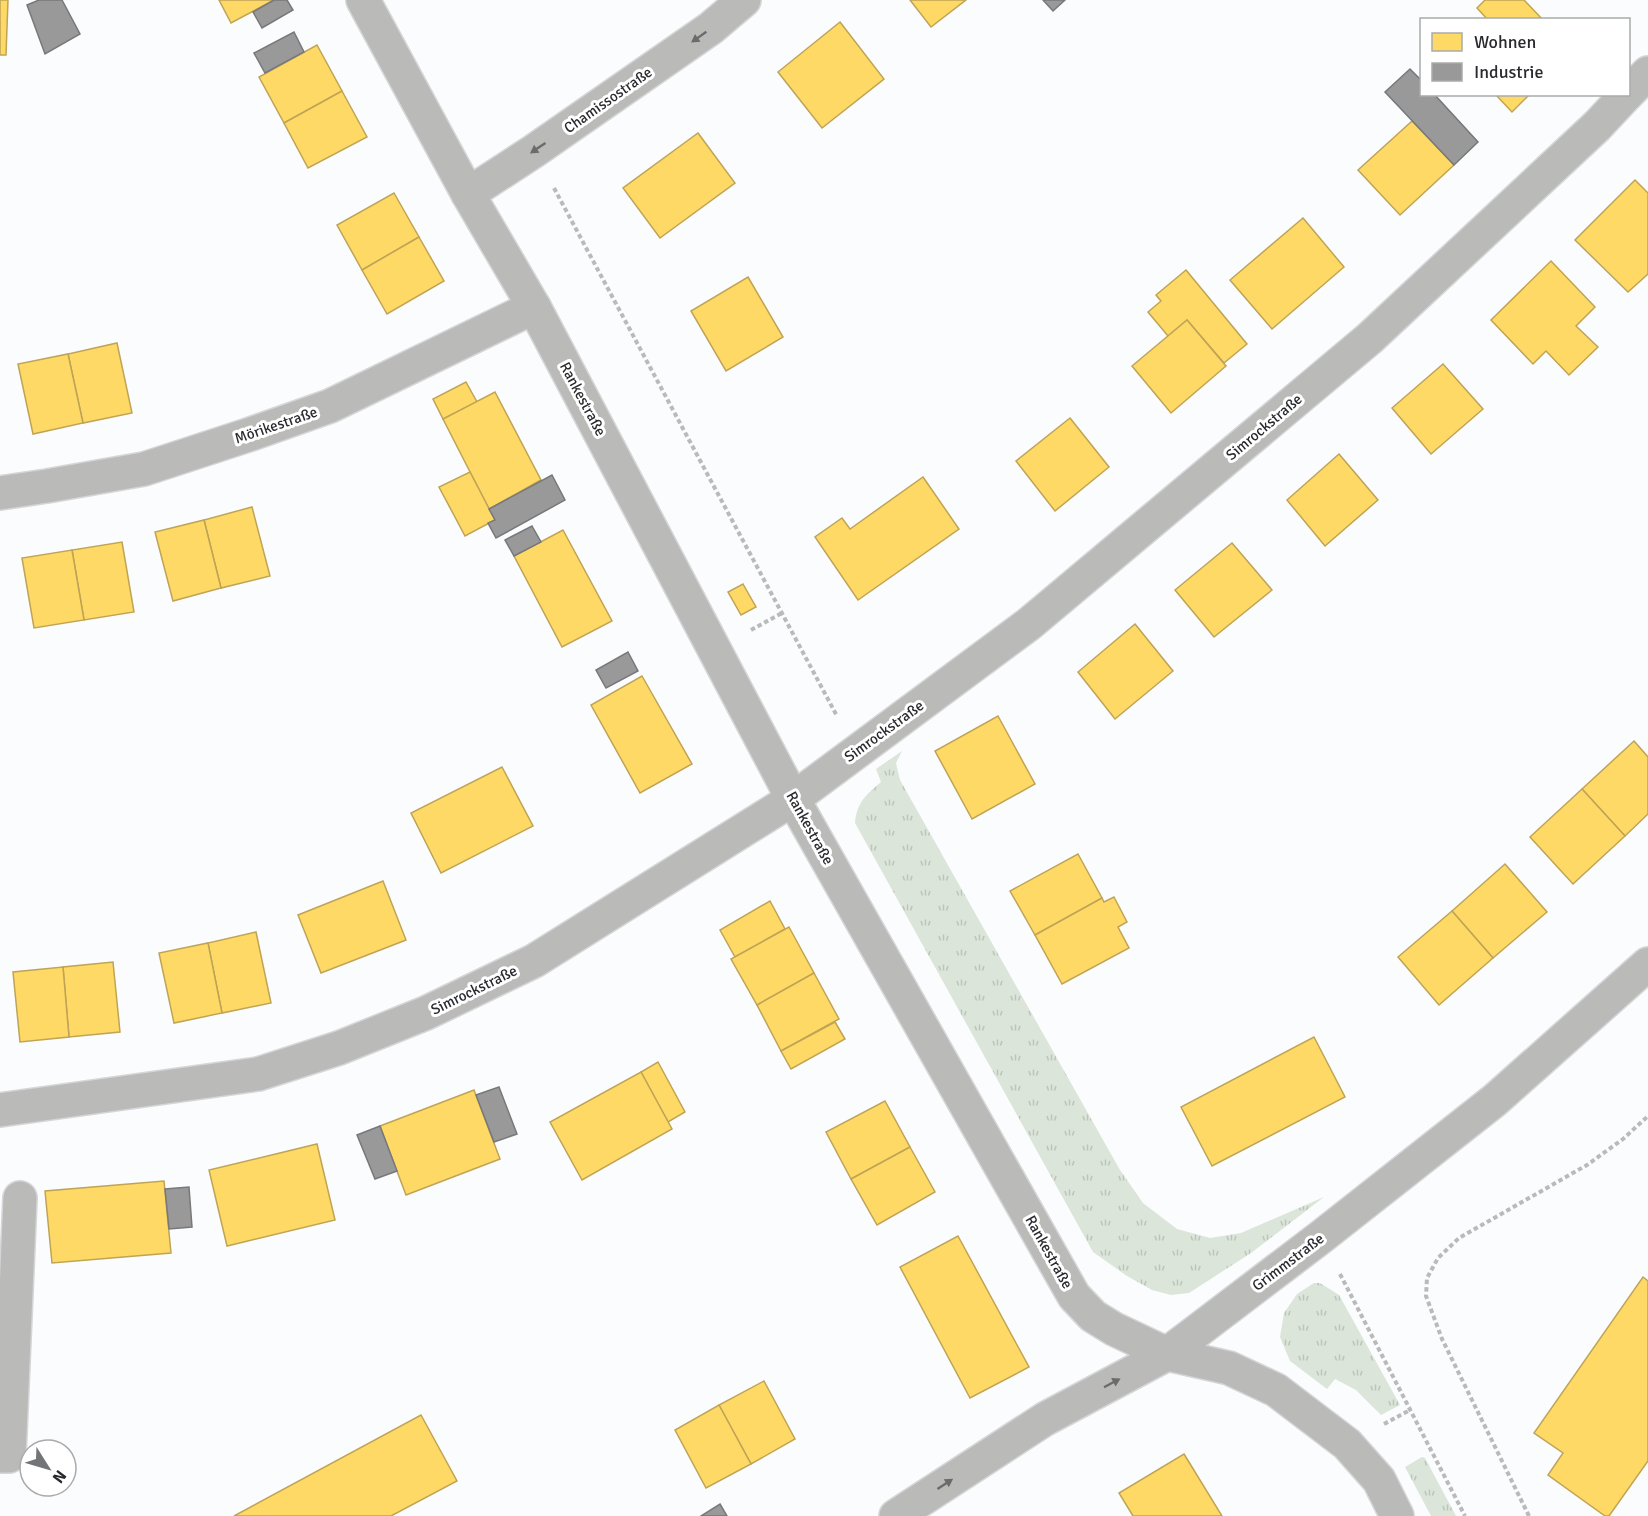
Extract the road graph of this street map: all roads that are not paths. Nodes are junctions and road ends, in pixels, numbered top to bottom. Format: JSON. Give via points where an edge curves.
{"nodes":[{"id":1,"x":363,"y":0,"type":"edge"},
{"id":2,"x":744,"y":0,"type":"edge"},
{"id":3,"x":1648,"y":73,"type":"edge"},
{"id":4,"x":1630,"y":92,"type":"edge"},
{"id":5,"x":1626,"y":96,"type":"edge"},
{"id":6,"x":468,"y":194,"type":"junction"},
{"id":7,"x":534,"y":307,"type":"junction"},
{"id":8,"x":0,"y":493,"type":"edge"},
{"id":9,"x":793,"y":799,"type":"junction"},
{"id":10,"x":1648,"y":964,"type":"edge"},
{"id":11,"x":0,"y":1110,"type":"edge"},
{"id":12,"x":20,"y":1198,"type":"dead end"},
{"id":13,"x":1167,"y":1354,"type":"junction"},
{"id":14,"x":0,"y":1456,"type":"edge"},
{"id":15,"x":896,"y":1516,"type":"edge"},
{"id":16,"x":1397,"y":1516,"type":"edge"}],
"edges":[{"from":1,"to":6,"type":"street","name":"Rankestraße"},
{"from":2,"to":6,"type":"street","name":"Chamissostraße","one_way":true,"via":[[711,28]]},
{"from":3,"to":4,"type":"street","name":"Simrockstraße"},
{"from":5,"to":9,"type":"street","name":"Simrockstraße","via":[[1370,338],[1029,624]]},
{"from":6,"to":7,"type":"street","name":"Rankestraße"},
{"from":7,"to":8,"type":"street","name":"Mörikestraße","via":[[330,406],[248,435],[144,469]]},
{"from":7,"to":9,"type":"street","name":"Rankestraße"},
{"from":9,"to":11,"type":"street","name":"Simrockstraße","via":[[534,961],[426,1013],[339,1048],[258,1074]]},
{"from":9,"to":13,"type":"street","name":"Rankestraße","via":[[1074,1296],[1100,1321]]},
{"from":10,"to":13,"type":"street","name":"Grimmstraße","via":[[1495,1100]]},
{"from":12,"to":14,"type":"street","via":[[9,1456]]},
{"from":15,"to":13,"type":"street","name":"Grimmstraße","one_way":true,"via":[[1045,1419]]},
{"from":13,"to":16,"type":"street","name":"Rankestraße","via":[[1229,1368],[1276,1390],[1347,1444],[1379,1480]]}]}
